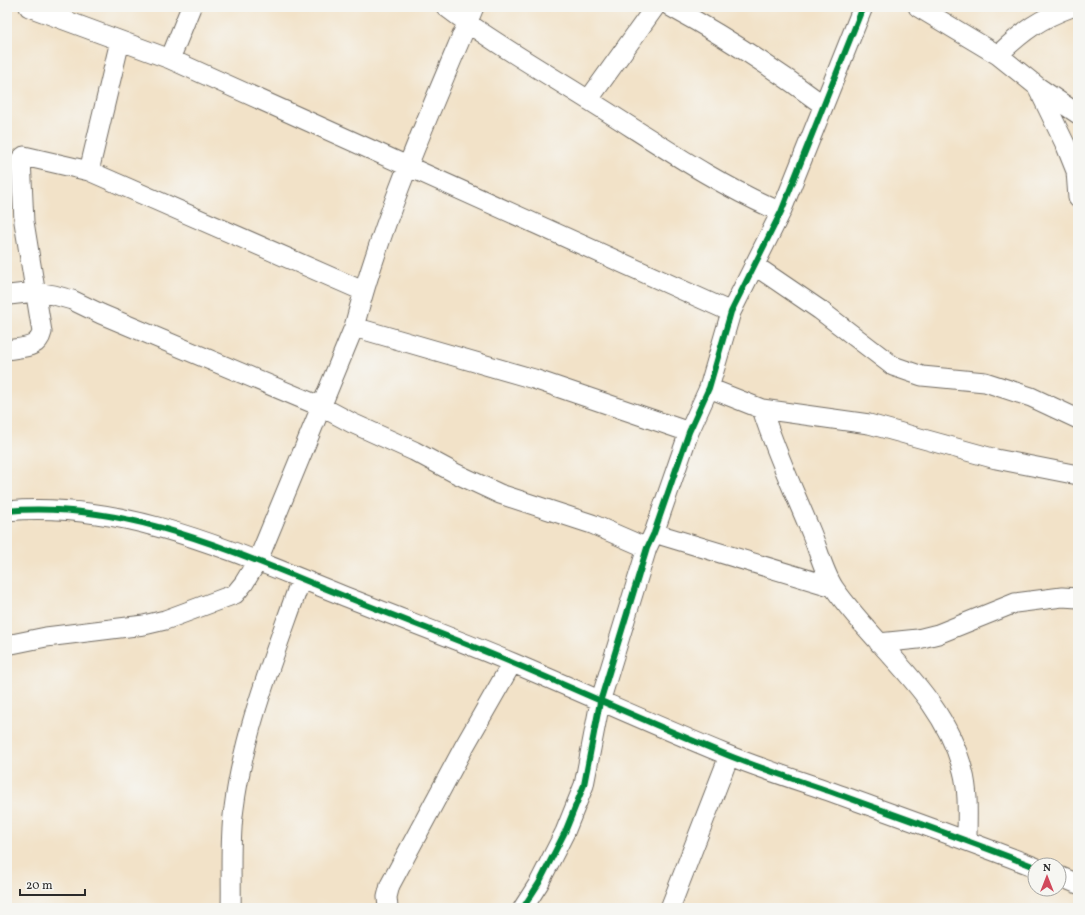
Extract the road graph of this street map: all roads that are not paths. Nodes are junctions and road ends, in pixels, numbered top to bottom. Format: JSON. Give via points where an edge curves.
{"nodes":[{"id":1,"x":29,"y":7,"type":"edge"},
{"id":2,"x":191,"y":7,"type":"edge"},
{"id":3,"x":446,"y":7,"type":"edge"},
{"id":4,"x":654,"y":7,"type":"edge"},
{"id":5,"x":671,"y":7,"type":"edge"},
{"id":6,"x":863,"y":7,"type":"edge"},
{"id":7,"x":918,"y":7,"type":"edge"},
{"id":8,"x":1072,"y":7,"type":"edge"},
{"id":9,"x":471,"y":15,"type":"edge"},
{"id":10,"x":120,"y":41,"type":"junction"},
{"id":11,"x":998,"y":55,"type":"junction"},
{"id":12,"x":170,"y":60,"type":"junction"},
{"id":13,"x":1038,"y":87,"type":"junction"},
{"id":14,"x":589,"y":100,"type":"junction"},
{"id":15,"x":823,"y":105,"type":"junction"},
{"id":16,"x":1078,"y":114,"type":"edge"},
{"id":17,"x":407,"y":166,"type":"junction"},
{"id":18,"x":89,"y":171,"type":"junction"},
{"id":19,"x":1078,"y":198,"type":"edge"},
{"id":20,"x":781,"y":212,"type":"junction"},
{"id":21,"x":754,"y":265,"type":"junction"},
{"id":22,"x":363,"y":291,"type":"junction"},
{"id":23,"x":35,"y":292,"type":"junction"},
{"id":24,"x":10,"y":295,"type":"dead end"},
{"id":25,"x":731,"y":312,"type":"junction"},
{"id":26,"x":354,"y":327,"type":"junction"},
{"id":27,"x":7,"y":350,"type":"edge"},
{"id":28,"x":709,"y":388,"type":"junction"},
{"id":29,"x":322,"y":407,"type":"junction"},
{"id":30,"x":762,"y":409,"type":"junction"},
{"id":31,"x":1078,"y":419,"type":"edge"},
{"id":32,"x":689,"y":432,"type":"junction"},
{"id":33,"x":1078,"y":475,"type":"edge"},
{"id":34,"x":7,"y":511,"type":"edge"},
{"id":35,"x":651,"y":540,"type":"junction"},
{"id":36,"x":258,"y":560,"type":"junction"},
{"id":37,"x":301,"y":579,"type":"junction"},
{"id":38,"x":833,"y":586,"type":"junction"},
{"id":39,"x":1078,"y":598,"type":"edge"},
{"id":40,"x":879,"y":643,"type":"junction"},
{"id":41,"x":7,"y":645,"type":"edge"},
{"id":42,"x":512,"y":663,"type":"junction"},
{"id":43,"x":600,"y":702,"type":"junction"},
{"id":44,"x":729,"y":756,"type":"junction"},
{"id":45,"x":967,"y":840,"type":"junction"},
{"id":46,"x":1027,"y":864,"type":"edge"},
{"id":47,"x":1067,"y":879,"type":"edge"},
{"id":48,"x":1078,"y":884,"type":"edge"},
{"id":49,"x":231,"y":908,"type":"edge"},
{"id":50,"x":388,"y":908,"type":"edge"},
{"id":51,"x":523,"y":908,"type":"edge"},
{"id":52,"x":670,"y":908,"type":"edge"}],
"edges":[{"from":1,"to":10,"type":"street"},
{"from":2,"to":12,"type":"street"},
{"from":3,"to":9,"type":"street"},
{"from":4,"to":14,"type":"street"},
{"from":5,"to":15,"type":"street","via":[[791,81]]},
{"from":6,"to":15,"type":"street"},
{"from":7,"to":11,"type":"street"},
{"from":8,"to":11,"type":"street","via":[[1037,22],[1022,32]]},
{"from":9,"to":14,"type":"street","via":[[525,62]]},
{"from":9,"to":17,"type":"street"},
{"from":10,"to":12,"type":"street"},
{"from":10,"to":18,"type":"street"},
{"from":11,"to":13,"type":"street"},
{"from":12,"to":17,"type":"street"},
{"from":13,"to":16,"type":"street"},
{"from":13,"to":19,"type":"street","via":[[1076,171]]},
{"from":14,"to":20,"type":"street","via":[[707,174],[753,200]]},
{"from":15,"to":20,"type":"street"},
{"from":17,"to":22,"type":"street"},
{"from":17,"to":25,"type":"street"},
{"from":18,"to":22,"type":"street"},
{"from":18,"to":23,"type":"street","via":[[28,155],[21,159],[24,222]]},
{"from":20,"to":21,"type":"street"},
{"from":21,"to":25,"type":"street"},
{"from":21,"to":31,"type":"street","via":[[820,310],[893,366],[922,376],[985,382],[1031,397]]},
{"from":22,"to":26,"type":"street"},
{"from":23,"to":24,"type":"street"},
{"from":23,"to":27,"type":"street","via":[[42,332],[40,340],[35,345]]},
{"from":23,"to":29,"type":"street","via":[[72,300]]},
{"from":25,"to":28,"type":"street"},
{"from":26,"to":29,"type":"street"},
{"from":26,"to":32,"type":"street","via":[[534,379]]},
{"from":28,"to":30,"type":"street"},
{"from":28,"to":32,"type":"street"},
{"from":29,"to":35,"type":"street","via":[[500,494]]},
{"from":29,"to":36,"type":"street"},
{"from":30,"to":33,"type":"street","via":[[869,424],[996,459]]},
{"from":30,"to":38,"type":"street","via":[[770,436]]},
{"from":32,"to":35,"type":"street"},
{"from":34,"to":36,"type":"street","via":[[33,508],[137,520]]},
{"from":35,"to":38,"type":"street"},
{"from":35,"to":43,"type":"street"},
{"from":36,"to":37,"type":"street"},
{"from":36,"to":41,"type":"street","via":[[235,594],[165,620]]},
{"from":37,"to":42,"type":"street"},
{"from":37,"to":49,"type":"street","via":[[252,719],[240,767],[233,810]]},
{"from":38,"to":40,"type":"street"},
{"from":39,"to":40,"type":"street","via":[[1062,597],[1015,603],[938,634]]},
{"from":40,"to":45,"type":"street","via":[[908,674],[943,720],[957,750],[968,800]]},
{"from":42,"to":43,"type":"street"},
{"from":42,"to":50,"type":"street","via":[[456,760],[390,884]]},
{"from":43,"to":44,"type":"street"},
{"from":43,"to":51,"type":"street","via":[[584,785],[565,832]]},
{"from":44,"to":45,"type":"street"},
{"from":44,"to":52,"type":"street"},
{"from":45,"to":46,"type":"street"},
{"from":47,"to":48,"type":"street"}]}
